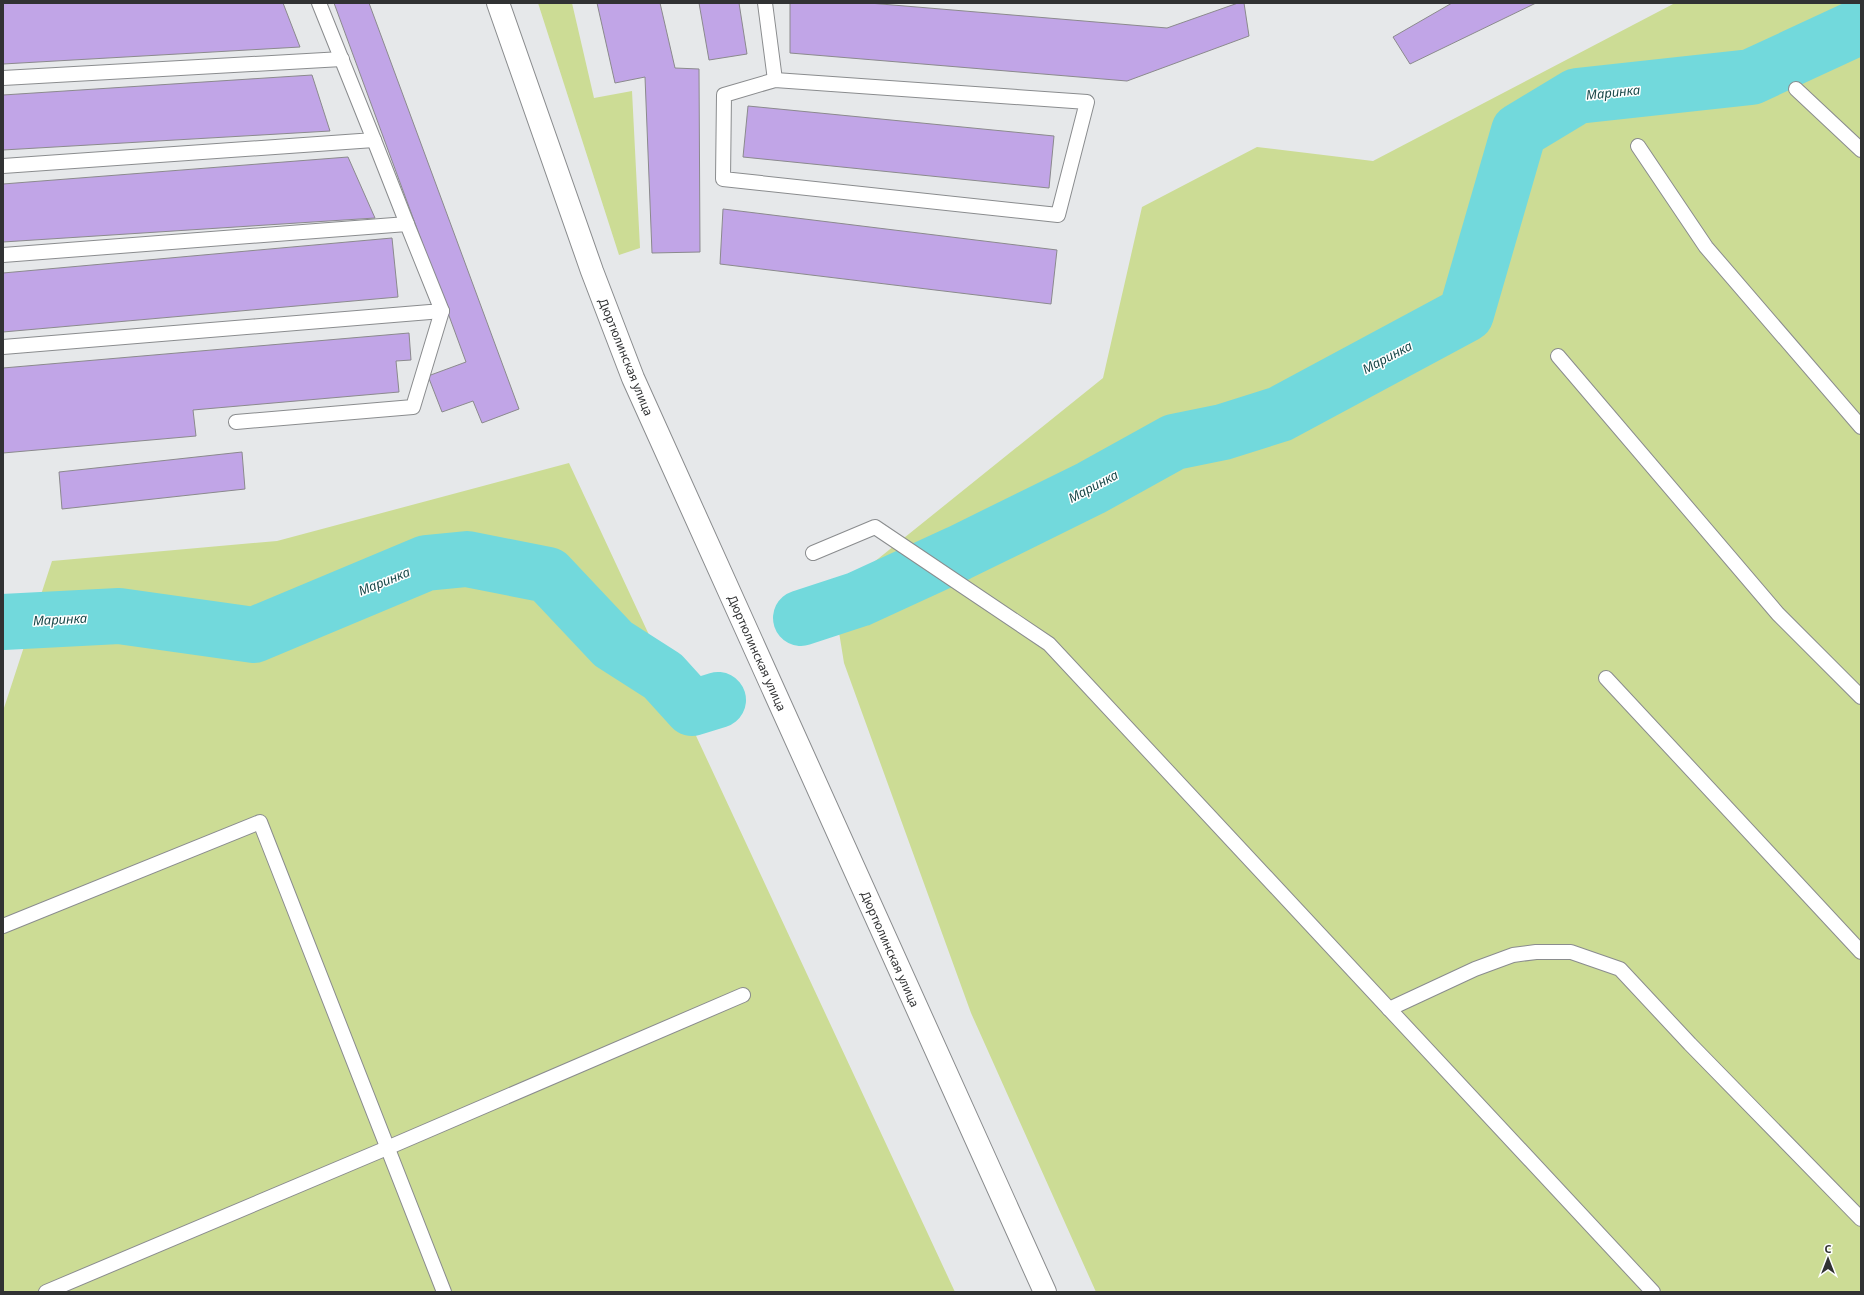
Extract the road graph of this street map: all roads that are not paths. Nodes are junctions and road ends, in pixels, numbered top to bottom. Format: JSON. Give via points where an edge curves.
{"nodes":[{"id":1,"x":319,"y":3,"type":"edge"},
{"id":2,"x":498,"y":3,"type":"edge"},
{"id":3,"x":765,"y":3,"type":"edge"},
{"id":4,"x":342,"y":59,"type":"junction"},
{"id":5,"x":3,"y":78,"type":"edge"},
{"id":6,"x":775,"y":80,"type":"junction"},
{"id":7,"x":1796,"y":89,"type":"dead end"},
{"id":8,"x":374,"y":140,"type":"junction"},
{"id":9,"x":1638,"y":146,"type":"dead end"},
{"id":10,"x":1861,"y":150,"type":"edge"},
{"id":11,"x":3,"y":166,"type":"edge"},
{"id":12,"x":407,"y":224,"type":"junction"},
{"id":13,"x":3,"y":255,"type":"edge"},
{"id":14,"x":442,"y":311,"type":"junction"},
{"id":15,"x":3,"y":347,"type":"edge"},
{"id":16,"x":1558,"y":356,"type":"dead end"},
{"id":17,"x":236,"y":422,"type":"dead end"},
{"id":18,"x":1861,"y":427,"type":"edge"},
{"id":19,"x":814,"y":553,"type":"dead end"},
{"id":20,"x":1606,"y":678,"type":"dead end"},
{"id":21,"x":1861,"y":697,"type":"edge"},
{"id":22,"x":3,"y":926,"type":"edge"},
{"id":23,"x":1861,"y":952,"type":"edge"},
{"id":24,"x":743,"y":994,"type":"dead end"},
{"id":25,"x":1390,"y":1010,"type":"junction"},
{"id":26,"x":387,"y":1148,"type":"junction"},
{"id":27,"x":1861,"y":1219,"type":"edge"},
{"id":28,"x":46,"y":1292,"type":"edge"},
{"id":29,"x":444,"y":1292,"type":"edge"},
{"id":30,"x":1044,"y":1292,"type":"edge"},
{"id":31,"x":1653,"y":1292,"type":"edge"}],
"edges":[{"from":1,"to":4,"type":"lane"},
{"from":2,"to":30,"type":"main road","name":"Дюртюлинская улица","via":[[589,263],[633,378]]},
{"from":3,"to":6,"type":"lane"},
{"from":4,"to":5,"type":"lane"},
{"from":4,"to":8,"type":"lane"},
{"from":6,"to":6,"type":"lane","via":[[1088,102],[1058,215],[723,179],[724,95]]},
{"from":7,"to":10,"type":"lane"},
{"from":8,"to":11,"type":"lane"},
{"from":8,"to":12,"type":"lane"},
{"from":9,"to":18,"type":"lane","via":[[1706,247]]},
{"from":12,"to":13,"type":"lane"},
{"from":12,"to":14,"type":"lane"},
{"from":14,"to":15,"type":"lane"},
{"from":14,"to":17,"type":"lane","via":[[414,407]]},
{"from":16,"to":21,"type":"lane","via":[[1778,614]]},
{"from":19,"to":25,"type":"lane","via":[[875,527],[1049,644]]},
{"from":20,"to":23,"type":"lane"},
{"from":22,"to":26,"type":"lane","via":[[260,822]]},
{"from":24,"to":26,"type":"lane"},
{"from":25,"to":27,"type":"lane","via":[[1475,969],[1513,955],[1571,952],[1620,969]]},
{"from":25,"to":31,"type":"lane"},
{"from":26,"to":28,"type":"lane"},
{"from":26,"to":29,"type":"lane"}]}
